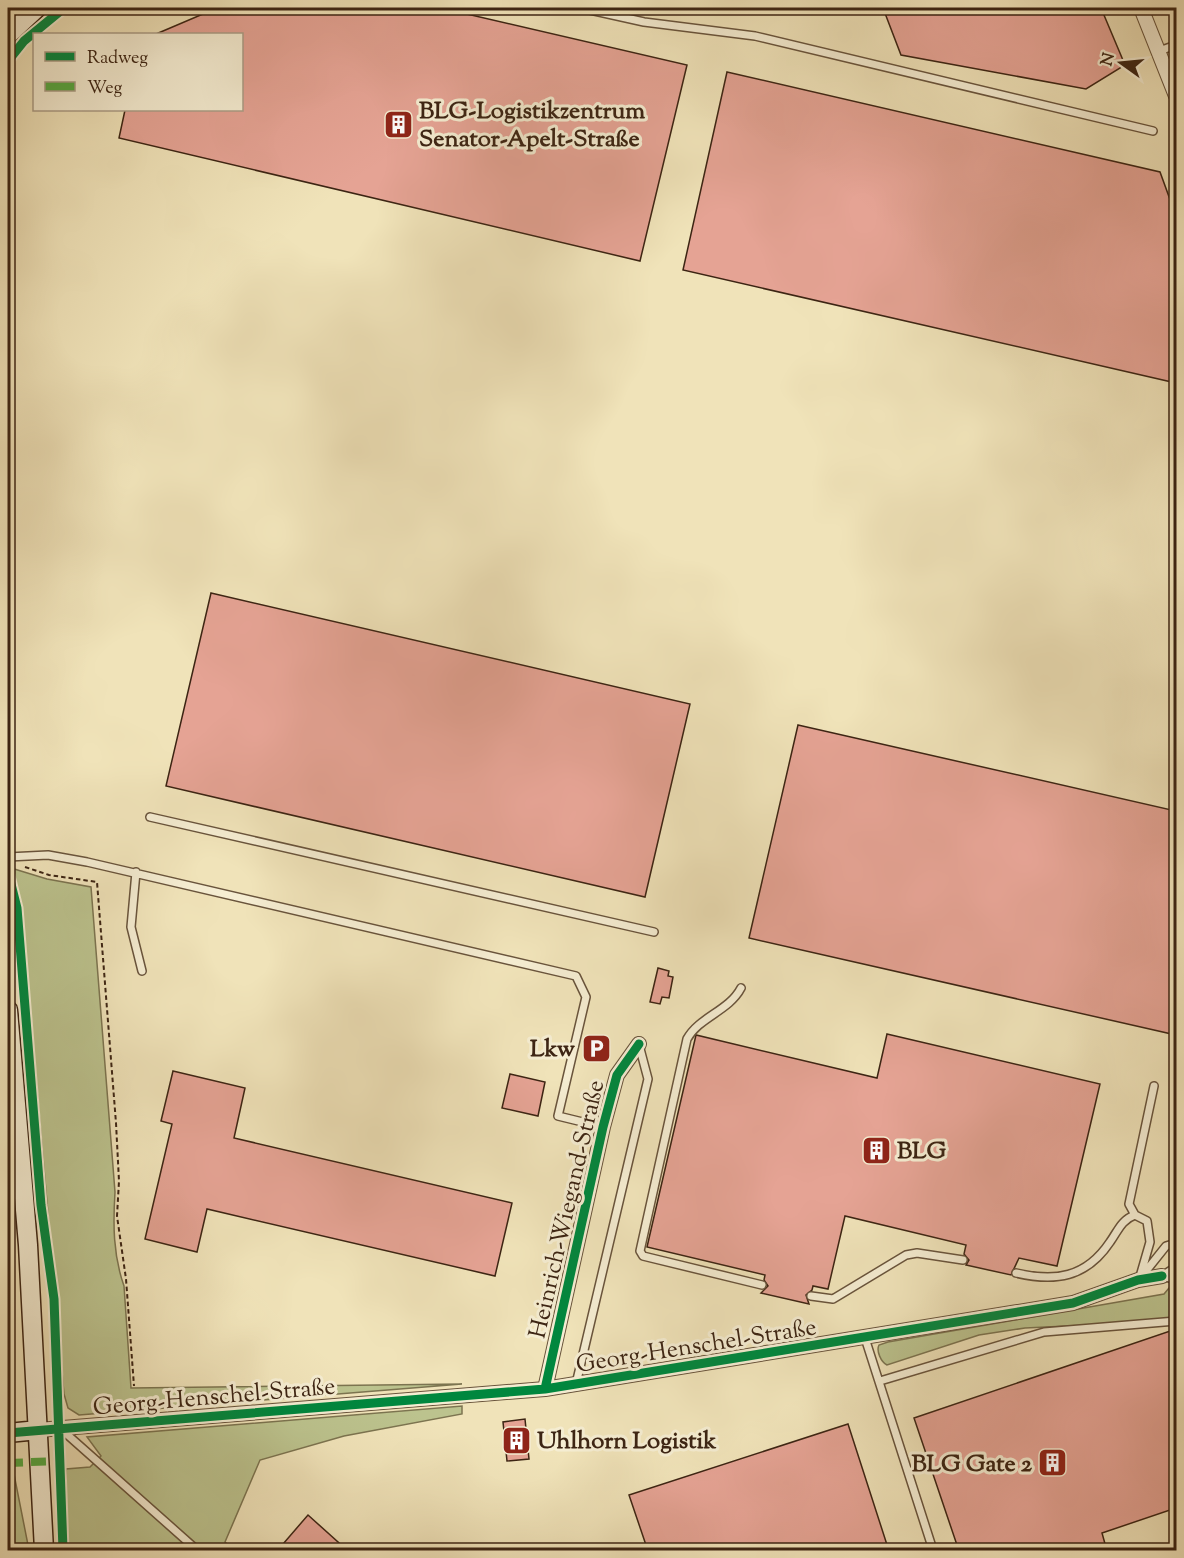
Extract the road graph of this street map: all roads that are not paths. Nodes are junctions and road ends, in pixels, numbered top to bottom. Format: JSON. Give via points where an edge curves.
{"nodes":[{"id":1,"x":37,"y":8,"type":"edge"},
{"id":2,"x":581,"y":8,"type":"edge"},
{"id":3,"x":1141,"y":8,"type":"edge"},
{"id":4,"x":8,"y":35,"type":"edge"},
{"id":5,"x":1176,"y":45,"type":"edge"},
{"id":6,"x":1159,"y":51,"type":"junction"},
{"id":7,"x":1176,"y":96,"type":"edge"},
{"id":8,"x":1153,"y":132,"type":"dead end"},
{"id":9,"x":150,"y":817,"type":"dead end"},
{"id":10,"x":8,"y":857,"type":"edge"},
{"id":11,"x":136,"y":872,"type":"junction"},
{"id":12,"x":654,"y":932,"type":"dead end"},
{"id":13,"x":142,"y":971,"type":"dead end"},
{"id":14,"x":741,"y":988,"type":"dead end"},
{"id":15,"x":8,"y":1010,"type":"edge"},
{"id":16,"x":639,"y":1044,"type":"joint"},
{"id":17,"x":1154,"y":1086,"type":"dead end"},
{"id":18,"x":603,"y":1127,"type":"junction"},
{"id":19,"x":1135,"y":1215,"type":"junction"},
{"id":20,"x":1176,"y":1243,"type":"edge"},
{"id":21,"x":963,"y":1260,"type":"dead end"},
{"id":22,"x":1176,"y":1267,"type":"edge"},
{"id":23,"x":1016,"y":1273,"type":"dead end"},
{"id":24,"x":1162,"y":1276,"type":"junction"},
{"id":25,"x":1138,"y":1280,"type":"junction"},
{"id":26,"x":1176,"y":1280,"type":"edge"},
{"id":27,"x":762,"y":1285,"type":"dead end"},
{"id":28,"x":811,"y":1296,"type":"dead end"},
{"id":29,"x":1176,"y":1321,"type":"edge"},
{"id":30,"x":865,"y":1338,"type":"junction"},
{"id":31,"x":880,"y":1381,"type":"junction"},
{"id":32,"x":576,"y":1384,"type":"junction"},
{"id":33,"x":545,"y":1389,"type":"junction"},
{"id":34,"x":60,"y":1428,"type":"junction"},
{"id":35,"x":38,"y":1430,"type":"junction"},
{"id":36,"x":8,"y":1432,"type":"edge"},
{"id":37,"x":1176,"y":1546,"type":"edge"},
{"id":38,"x":44,"y":1551,"type":"edge"},
{"id":39,"x":197,"y":1551,"type":"edge"},
{"id":40,"x":933,"y":1551,"type":"edge"},
{"id":41,"x":1163,"y":1551,"type":"edge"}],
"edges":[{"from":1,"to":4,"type":"street"},
{"from":2,"to":8,"type":"lane","via":[[644,22],[755,36]]},
{"from":3,"to":6,"type":"street"},
{"from":5,"to":6,"type":"lane"},
{"from":6,"to":7,"type":"street"},
{"from":9,"to":12,"type":"lane"},
{"from":10,"to":11,"type":"lane","via":[[48,855]]},
{"from":11,"to":13,"type":"lane","via":[[131,927]]},
{"from":11,"to":18,"type":"lane","via":[[576,976],[585,997],[558,1116]]},
{"from":14,"to":27,"type":"lane","via":[[736,997],[692,1030],[687,1039],[640,1251],[643,1256]]},
{"from":15,"to":35,"type":"street","via":[[28,1245]]},
{"from":16,"to":18,"type":"street","name":"Heinrich-Wiegand-Straße","via":[[617,1075]]},
{"from":16,"to":32,"type":"lane","via":[[648,1079]]},
{"from":17,"to":19,"type":"lane","via":[[1129,1204]]},
{"from":18,"to":33,"type":"street","name":"Heinrich-Wiegand-Straße"},
{"from":19,"to":23,"type":"lane","via":[[1121,1224],[1094,1262],[1075,1272],[1048,1278]]},
{"from":19,"to":25,"type":"lane","via":[[1147,1221],[1150,1242]]},
{"from":20,"to":25,"type":"lane","via":[[1167,1246]]},
{"from":21,"to":28,"type":"lane","via":[[918,1253],[906,1255],[833,1299]]},
{"from":22,"to":24,"type":"lane"},
{"from":24,"to":25,"type":"street","name":"Georg-Henschel-Straße"},
{"from":24,"to":26,"type":"lane"},
{"from":25,"to":30,"type":"street","name":"Georg-Henschel-Straße","via":[[1073,1303]]},
{"from":29,"to":31,"type":"lane","via":[[1044,1332]]},
{"from":30,"to":31,"type":"lane"},
{"from":30,"to":32,"type":"street","name":"Georg-Henschel-Straße"},
{"from":31,"to":40,"type":"lane"},
{"from":32,"to":33,"type":"street","name":"Georg-Henschel-Straße"},
{"from":33,"to":34,"type":"street","name":"Georg-Henschel-Straße"},
{"from":34,"to":35,"type":"street","name":"Georg-Henschel-Straße"},
{"from":34,"to":39,"type":"lane"},
{"from":35,"to":36,"type":"street"},
{"from":35,"to":38,"type":"street"},
{"from":37,"to":41,"type":"lane"}]}
